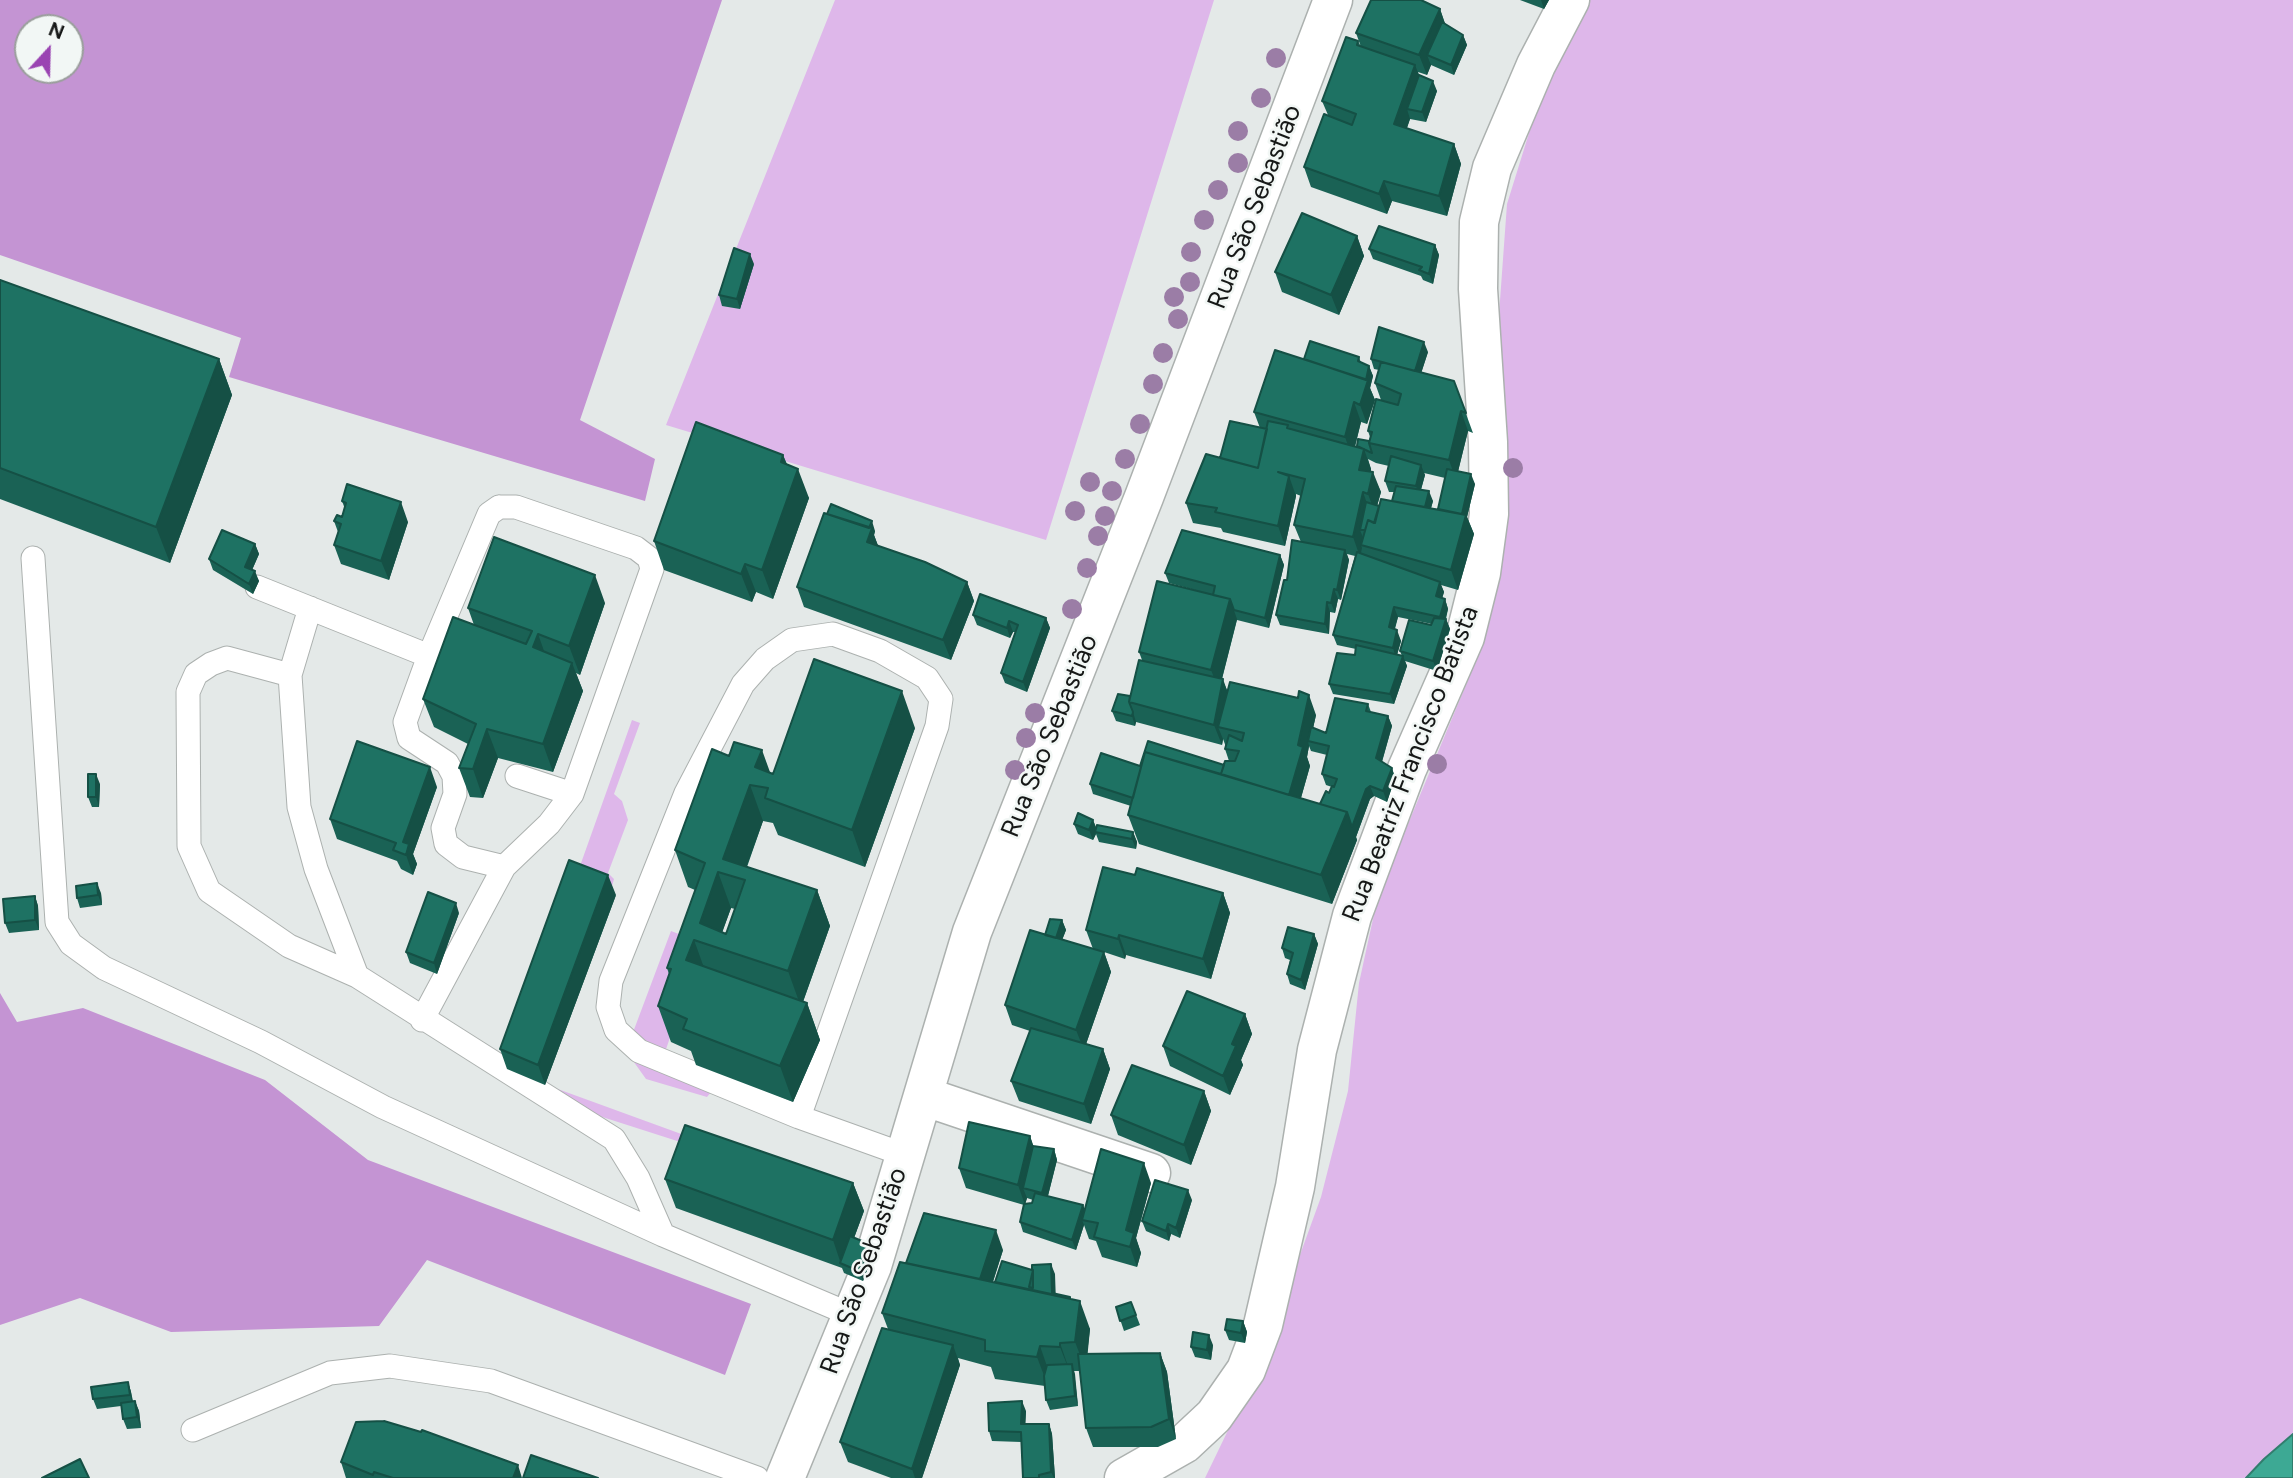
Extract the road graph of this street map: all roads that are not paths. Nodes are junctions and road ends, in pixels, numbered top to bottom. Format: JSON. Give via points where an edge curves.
{"nodes":[{"id":1,"x":1333,"y":0,"type":"edge"},
{"id":2,"x":1570,"y":0,"type":"edge"},
{"id":3,"x":33,"y":558,"type":"dead end"},
{"id":4,"x":257,"y":587,"type":"dead end"},
{"id":5,"x":310,"y":608,"type":"junction"},
{"id":6,"x":429,"y":656,"type":"junction"},
{"id":7,"x":290,"y":675,"type":"junction"},
{"id":8,"x":517,"y":776,"type":"dead end"},
{"id":9,"x":572,"y":794,"type":"junction"},
{"id":10,"x":504,"y":866,"type":"junction"},
{"id":11,"x":357,"y":976,"type":"junction"},
{"id":12,"x":422,"y":1020,"type":"junction"},
{"id":13,"x":923,"y":1096,"type":"junction"},
{"id":14,"x":799,"y":1117,"type":"junction"},
{"id":15,"x":905,"y":1155,"type":"junction"},
{"id":16,"x":1151,"y":1172,"type":"dead end"},
{"id":17,"x":663,"y":1235,"type":"junction"},
{"id":18,"x":854,"y":1316,"type":"junction"},
{"id":19,"x":193,"y":1430,"type":"dead end"},
{"id":20,"x":757,"y":1478,"type":"edge"},
{"id":21,"x":785,"y":1478,"type":"edge"},
{"id":22,"x":1124,"y":1478,"type":"edge"}],
"edges":[{"from":1,"to":13,"type":"street","name":"Rua São Sebastião","via":[[972,932]]},
{"from":2,"to":22,"type":"street","name":"Rua Beatriz Francisco Batista","via":[[1492,168],[1479,222],[1489,514],[1480,573],[1465,637],[1407,769],[1352,916],[1317,1050],[1295,1187],[1263,1325],[1246,1370],[1214,1416],[1184,1444]]},
{"from":3,"to":17,"type":"lane","via":[[57,922],[71,944],[104,968],[261,1042],[383,1107]]},
{"from":4,"to":5,"type":"lane"},
{"from":5,"to":6,"type":"lane"},
{"from":5,"to":7,"type":"lane"},
{"from":6,"to":9,"type":"lane","via":[[489,514],[499,507],[516,507],[636,548],[649,558],[652,569]]},
{"from":6,"to":10,"type":"lane","via":[[405,722],[409,738],[447,763],[454,776],[455,794],[443,828],[446,844],[463,857]]},
{"from":7,"to":11,"type":"lane","via":[[299,807],[316,869]]},
{"from":7,"to":11,"type":"lane","via":[[227,658],[196,674],[188,692],[189,846],[209,891],[289,946]]},
{"from":8,"to":9,"type":"lane"},
{"from":9,"to":10,"type":"lane"},
{"from":10,"to":12,"type":"lane"},
{"from":11,"to":12,"type":"lane"},
{"from":12,"to":17,"type":"lane","via":[[614,1139],[638,1178]]},
{"from":13,"to":15,"type":"street","name":"Rua São Sebastião"},
{"from":13,"to":16,"type":"street"},
{"from":14,"to":14,"type":"lane","via":[[639,1051],[616,1030],[608,1007],[611,981],[686,793],[743,684],[765,659],[792,640],[833,634],[880,651],[927,678],[941,699],[937,726]]},
{"from":14,"to":15,"type":"lane"},
{"from":15,"to":18,"type":"street","name":"Rua São Sebastião"},
{"from":17,"to":18,"type":"lane"},
{"from":18,"to":21,"type":"street","name":"Rua São Sebastião"},
{"from":19,"to":20,"type":"lane","via":[[330,1373],[390,1366],[491,1381]]}]}
